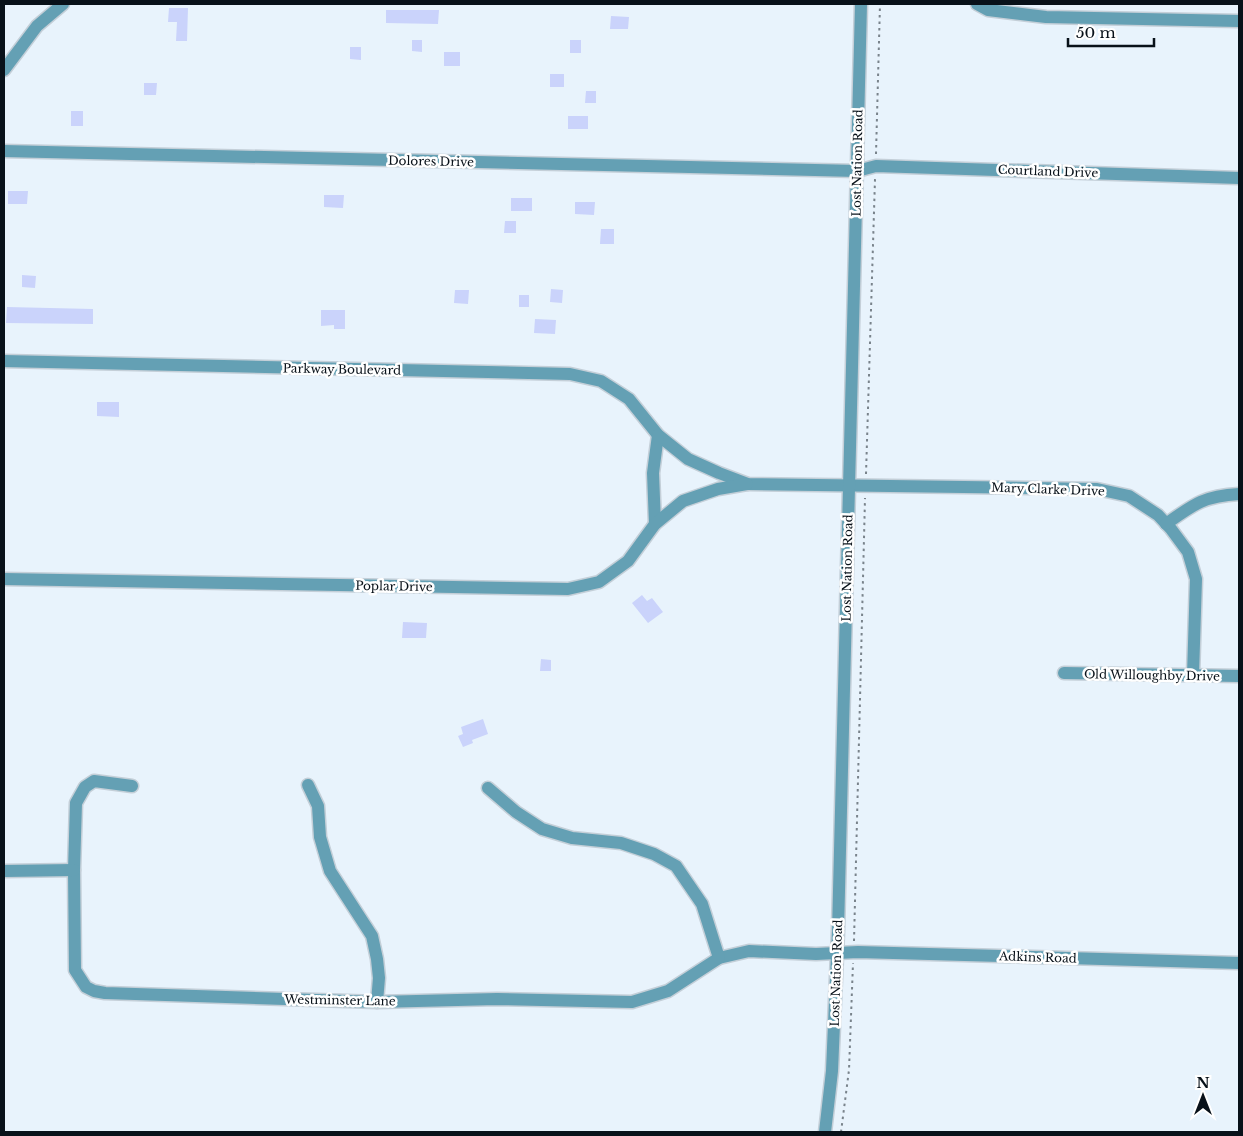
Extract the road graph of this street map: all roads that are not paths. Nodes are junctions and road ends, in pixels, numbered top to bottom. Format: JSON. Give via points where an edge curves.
{"nodes":[{"id":1,"x":63,"y":4,"type":"edge"},
{"id":2,"x":861,"y":4,"type":"edge"},
{"id":3,"x":977,"y":4,"type":"edge"},
{"id":4,"x":1239,"y":21,"type":"edge"},
{"id":5,"x":4,"y":70,"type":"edge"},
{"id":6,"x":4,"y":151,"type":"edge"},
{"id":7,"x":857,"y":171,"type":"junction"},
{"id":8,"x":1239,"y":178,"type":"edge"},
{"id":9,"x":4,"y":361,"type":"edge"},
{"id":10,"x":658,"y":435,"type":"junction"},
{"id":11,"x":748,"y":484,"type":"junction"},
{"id":12,"x":849,"y":485,"type":"junction"},
{"id":13,"x":1239,"y":494,"type":"edge"},
{"id":14,"x":655,"y":524,"type":"junction"},
{"id":15,"x":1166,"y":524,"type":"junction"},
{"id":16,"x":4,"y":579,"type":"edge"},
{"id":17,"x":1064,"y":673,"type":"dead end"},
{"id":18,"x":1193,"y":675,"type":"junction"},
{"id":19,"x":1239,"y":676,"type":"edge"},
{"id":20,"x":308,"y":785,"type":"dead end"},
{"id":21,"x":132,"y":786,"type":"dead end"},
{"id":22,"x":488,"y":788,"type":"dead end"},
{"id":23,"x":74,"y":870,"type":"junction"},
{"id":24,"x":4,"y":871,"type":"edge"},
{"id":25,"x":837,"y":953,"type":"junction"},
{"id":26,"x":719,"y":958,"type":"junction"},
{"id":27,"x":1239,"y":963,"type":"edge"},
{"id":28,"x":377,"y":1002,"type":"junction"},
{"id":29,"x":825,"y":1132,"type":"edge"}],
"edges":[{"from":1,"to":5,"type":"street","via":[[37,26]]},
{"from":2,"to":7,"type":"street","name":"Lost Nation Road"},
{"from":3,"to":4,"type":"street","via":[[988,10],[1046,17]]},
{"from":6,"to":7,"type":"street","name":"Dolores Drive"},
{"from":7,"to":8,"type":"street","name":"Courtland Drive","via":[[876,166]]},
{"from":7,"to":12,"type":"street","name":"Lost Nation Road"},
{"from":9,"to":10,"type":"street","name":"Parkway Boulevard","via":[[570,374],[601,381],[629,399]]},
{"from":10,"to":11,"type":"street","name":"Parkway Boulevard","via":[[688,459]]},
{"from":10,"to":14,"type":"street","via":[[653,473]]},
{"from":11,"to":12,"type":"street","name":"Parkway Boulevard"},
{"from":11,"to":14,"type":"street","name":"Poplar Drive","via":[[718,489],[683,501]]},
{"from":12,"to":15,"type":"street","name":"Mary Clarke Drive","via":[[1097,489],[1129,496]]},
{"from":12,"to":25,"type":"street","name":"Lost Nation Road"},
{"from":13,"to":15,"type":"street","via":[[1217,495],[1193,504]]},
{"from":14,"to":16,"type":"street","name":"Poplar Drive","via":[[628,561],[599,582],[568,589]]},
{"from":15,"to":18,"type":"street","name":"Mary Clarke Drive","via":[[1188,552],[1196,579]]},
{"from":17,"to":18,"type":"street","name":"Old Willoughby Drive"},
{"from":18,"to":19,"type":"street","name":"Old Willoughby Drive"},
{"from":20,"to":28,"type":"street","via":[[318,806],[320,837],[330,871],[372,936],[378,959]]},
{"from":21,"to":23,"type":"street","name":"Westminster Lane","via":[[94,781],[85,788],[76,803]]},
{"from":22,"to":26,"type":"street","via":[[542,829],[572,838],[621,843],[654,854],[676,866],[702,904]]},
{"from":23,"to":24,"type":"street"},
{"from":23,"to":28,"type":"street","name":"Westminster Lane","via":[[74,970],[86,987],[94,991]]},
{"from":25,"to":26,"type":"street","name":"Westminster Lane","via":[[748,951]]},
{"from":25,"to":27,"type":"street","name":"Adkins Road"},
{"from":25,"to":29,"type":"street","name":"Lost Nation Road","via":[[832,1071]]},
{"from":26,"to":28,"type":"street","name":"Westminster Lane","via":[[668,991],[632,1002],[496,999]]}]}
